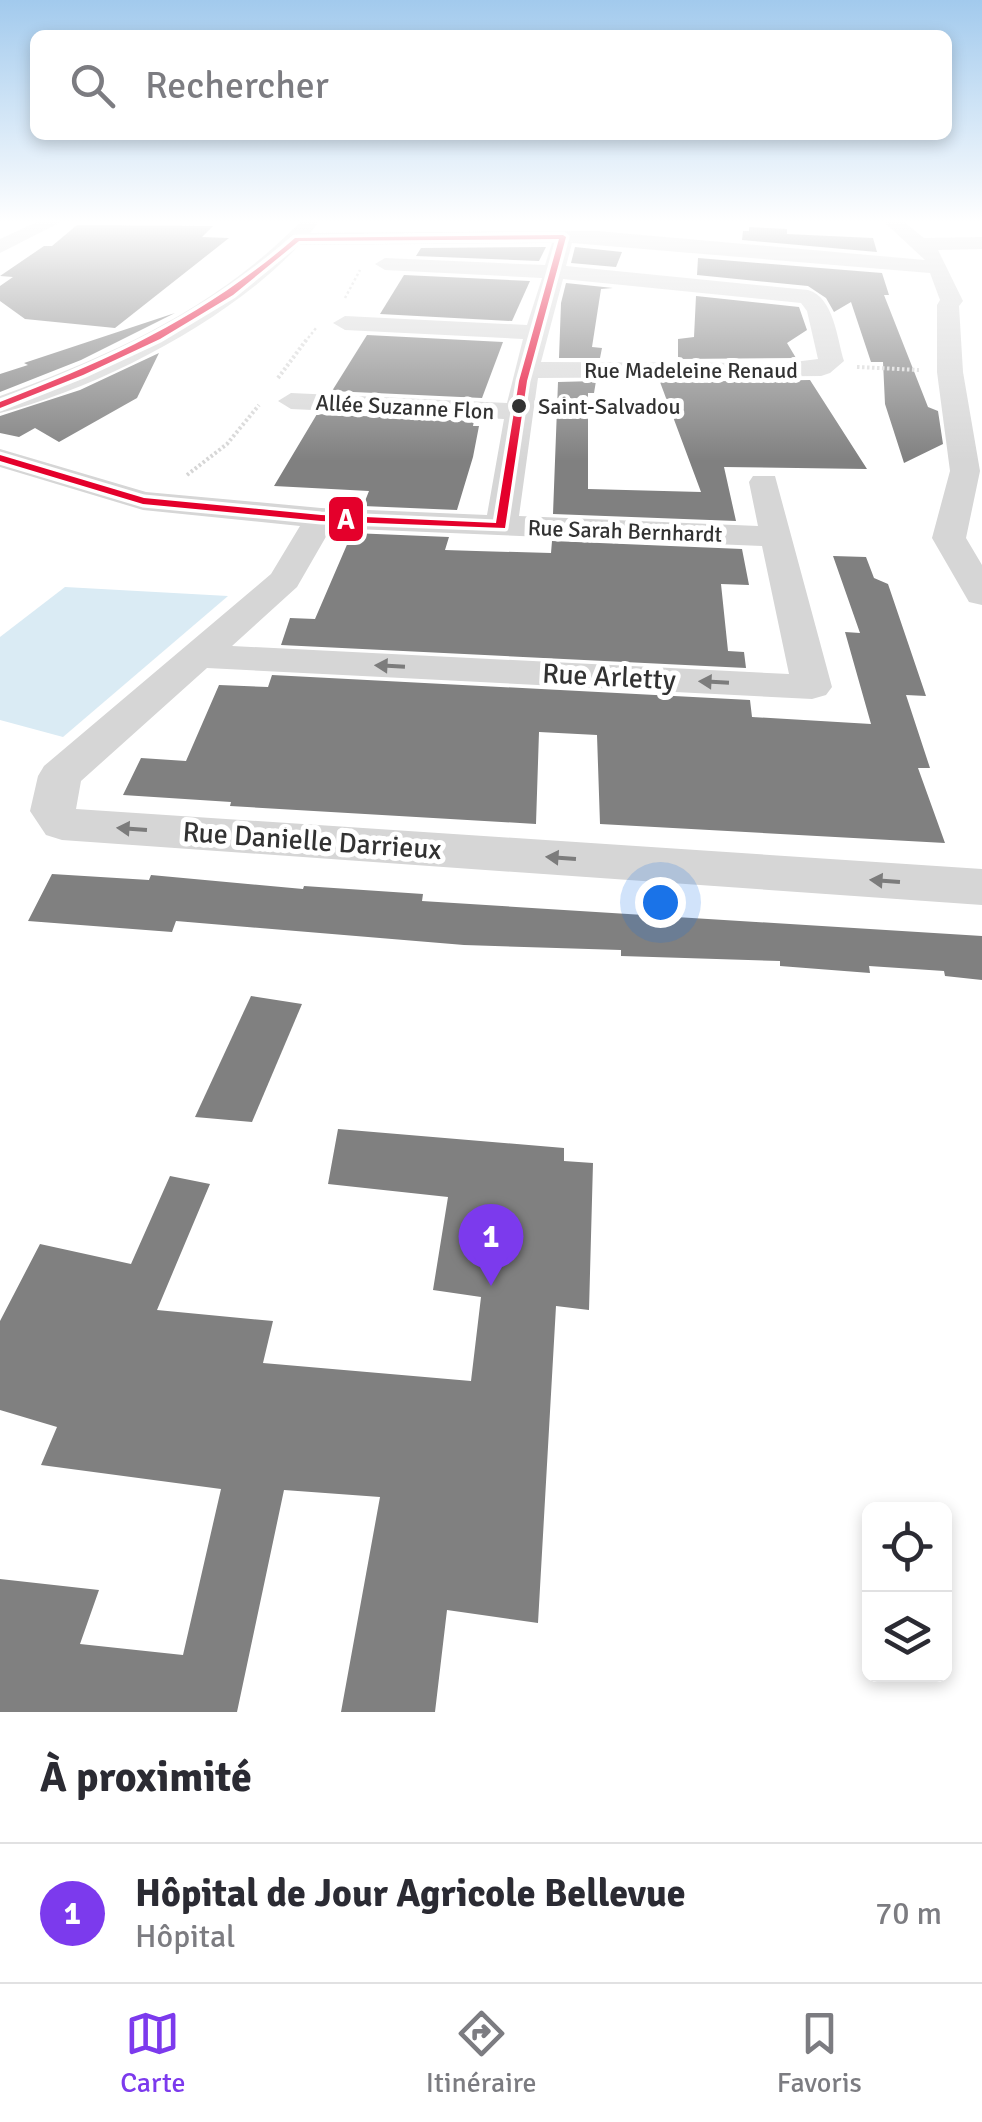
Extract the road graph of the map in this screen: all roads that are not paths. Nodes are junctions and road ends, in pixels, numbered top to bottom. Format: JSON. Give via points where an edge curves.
{"nodes":[{"id":1,"x":219,"y":301,"type":"edge"},
{"id":2,"x":546,"y":301,"type":"edge"},
{"id":3,"x":811,"y":301,"type":"edge"},
{"id":4,"x":952,"y":301,"type":"joint"},
{"id":5,"x":982,"y":302,"type":"edge"},
{"id":6,"x":344,"y":324,"type":"dead end"},
{"id":7,"x":534,"y":333,"type":"junction"},
{"id":8,"x":526,"y":370,"type":"junction"},
{"id":9,"x":292,"y":401,"type":"dead end"},
{"id":10,"x":0,"y":404,"type":"edge"},
{"id":11,"x":520,"y":412,"type":"junction"},
{"id":12,"x":0,"y":458,"type":"edge"},
{"id":13,"x":764,"y":482,"type":"dead end"},
{"id":14,"x":320,"y":518,"type":"junction"},
{"id":15,"x":501,"y":526,"type":"junction"},
{"id":16,"x":777,"y":536,"type":"junction"},
{"id":17,"x":982,"y":594,"type":"edge"},
{"id":18,"x":196,"y":656,"type":"junction"},
{"id":19,"x":982,"y":887,"type":"edge"}],
"edges":[{"from":1,"to":10,"type":"street","via":[[118,359]]},
{"from":2,"to":7,"type":"street"},
{"from":3,"to":8,"type":"street","name":"Rue Madeleine Renaud","via":[[831,361],[820,368]]},
{"from":4,"to":5,"type":"street"},
{"from":4,"to":17,"type":"street","via":[[950,372],[965,471],[949,538]]},
{"from":6,"to":7,"type":"street"},
{"from":7,"to":8,"type":"street"},
{"from":8,"to":11,"type":"street"},
{"from":9,"to":11,"type":"street","name":"Allée Suzanne Flon"},
{"from":11,"to":15,"type":"street"},
{"from":12,"to":14,"type":"street","name":"Rue Sarah Bernhardt","via":[[143,501]]},
{"from":13,"to":16,"type":"street","name":"Rue Arletty"},
{"from":14,"to":15,"type":"street","name":"Rue Sarah Bernhardt"},
{"from":14,"to":18,"type":"street","name":"Rue Danielle Darrieux","via":[[285,580]]},
{"from":15,"to":16,"type":"street","name":"Rue Sarah Bernhardt"},
{"from":16,"to":18,"type":"street","name":"Rue Arletty","one_way":true,"via":[[812,687]]},
{"from":19,"to":18,"type":"street","name":"Rue Danielle Darrieux","one_way":true,"via":[[62,824],[54,811],[60,776]]}]}
